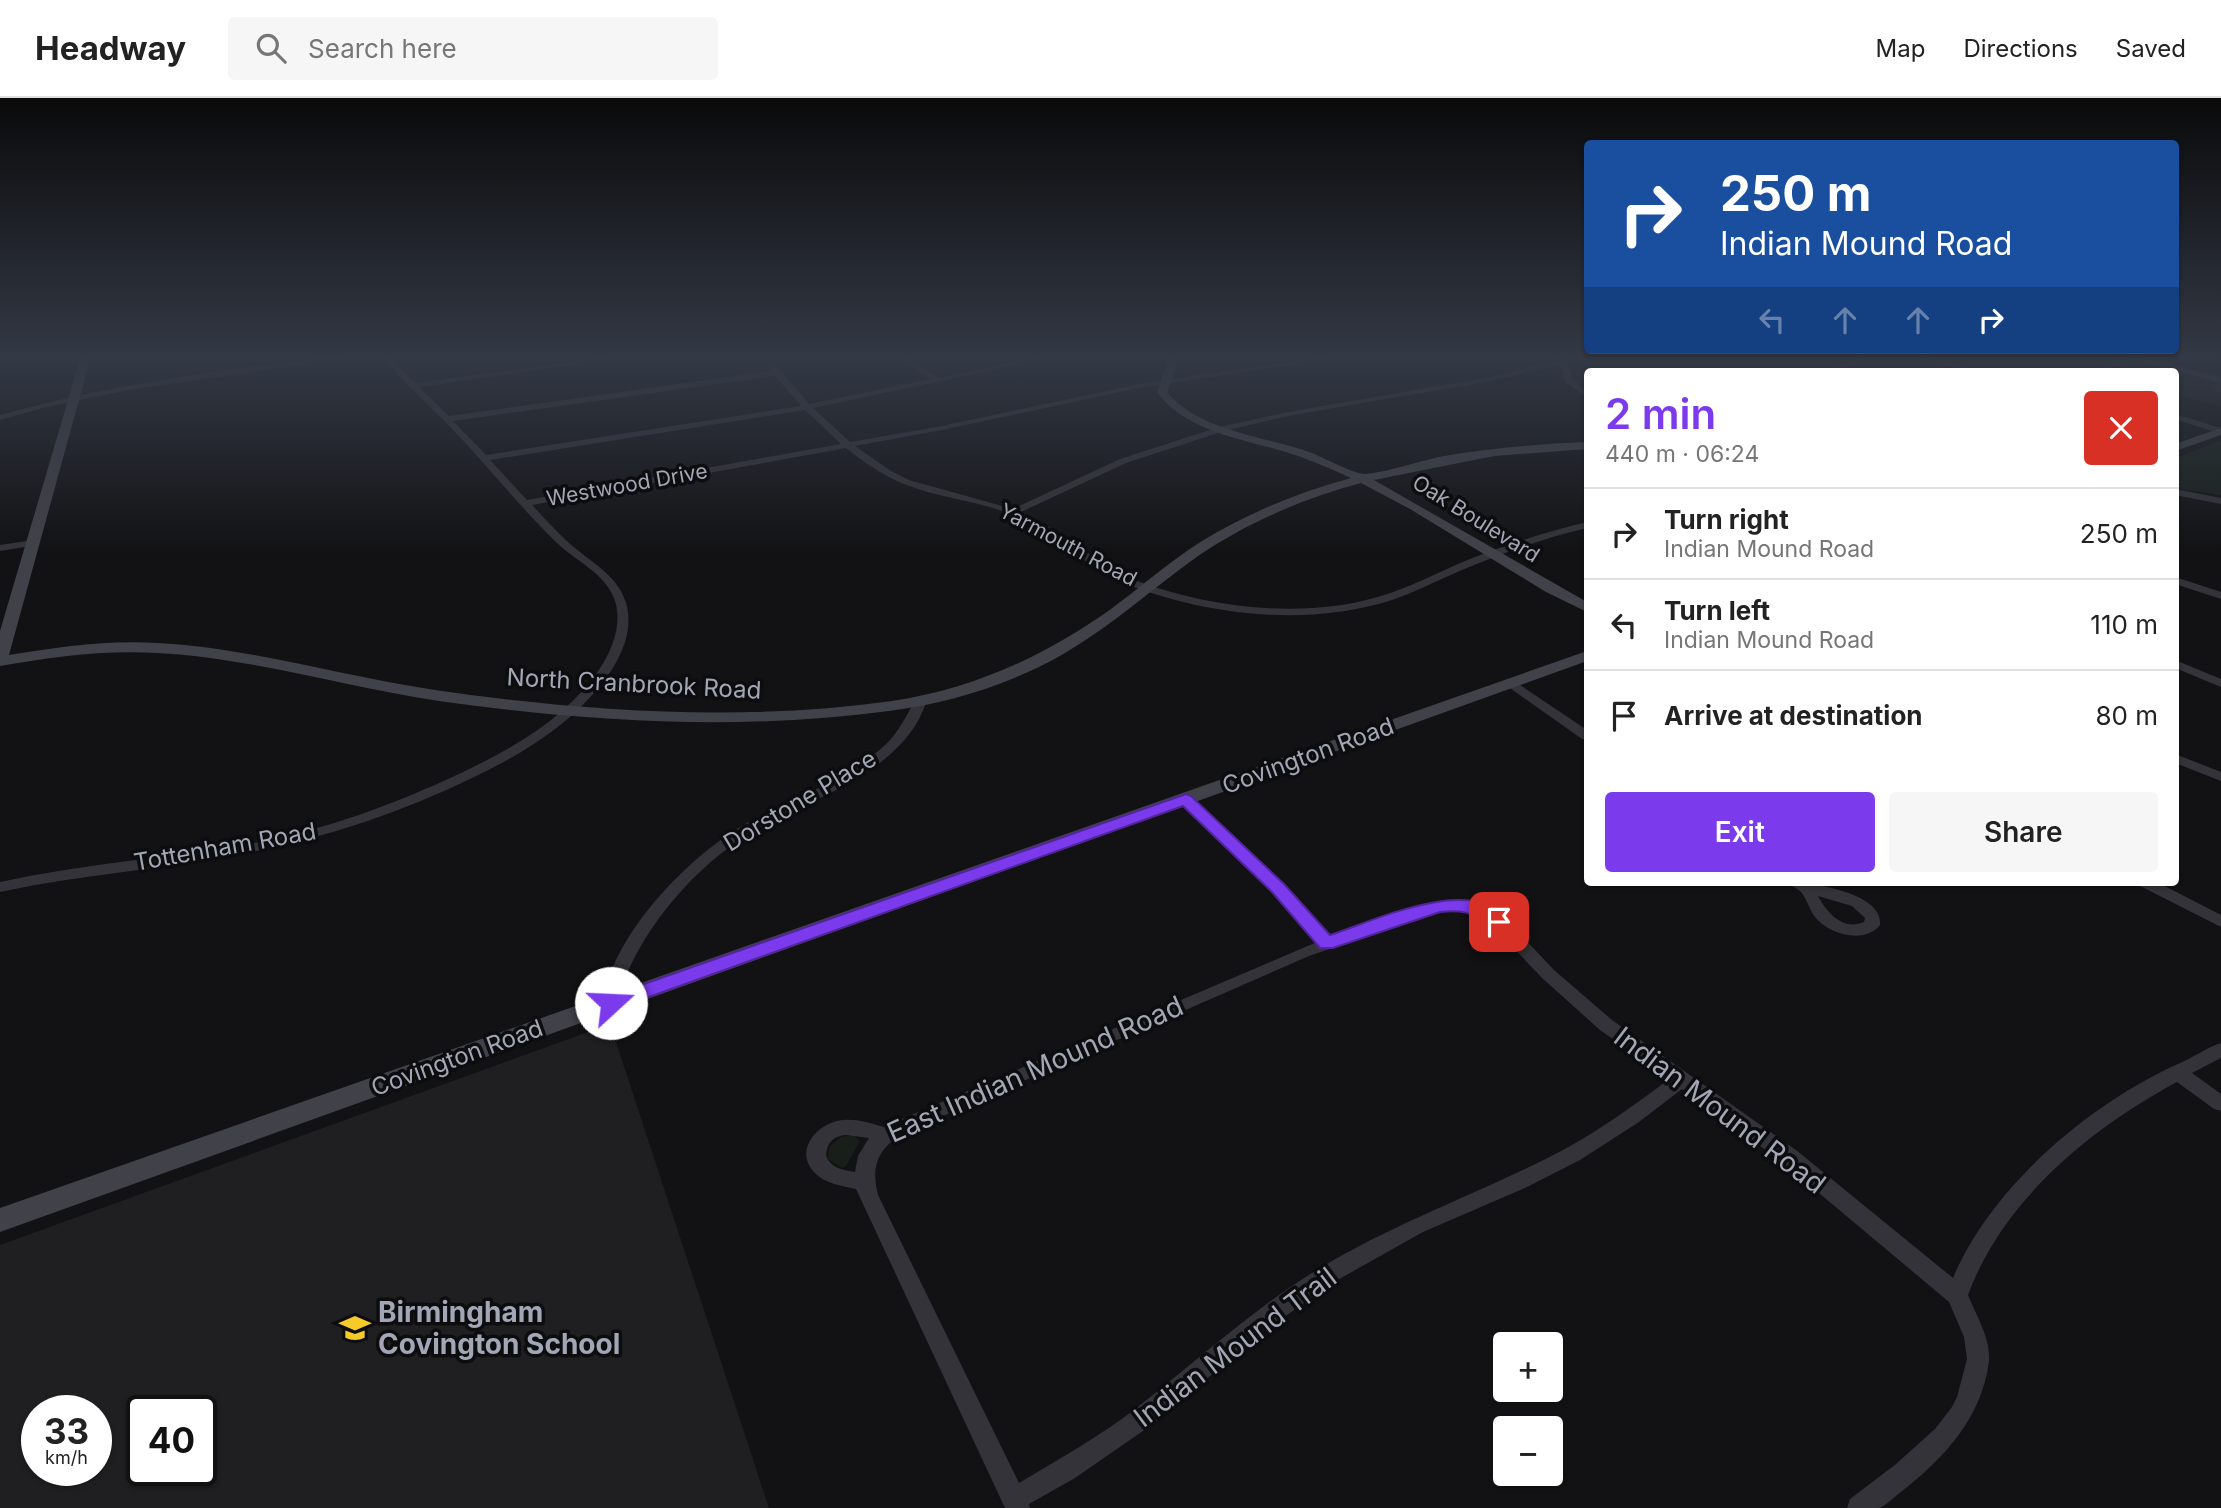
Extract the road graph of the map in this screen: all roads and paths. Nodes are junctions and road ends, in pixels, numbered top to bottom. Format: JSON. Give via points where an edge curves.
{"nodes":[{"id":1,"x":67,"y":422,"type":"edge"},
{"id":2,"x":450,"y":422,"type":"edge"},
{"id":3,"x":714,"y":422,"type":"edge"},
{"id":4,"x":825,"y":422,"type":"edge"},
{"id":5,"x":966,"y":422,"type":"edge"},
{"id":6,"x":1207,"y":422,"type":"edge"},
{"id":7,"x":1254,"y":422,"type":"edge"},
{"id":8,"x":2193,"y":422,"type":"edge"},
{"id":9,"x":1222,"y":429,"type":"junction"},
{"id":10,"x":2221,"y":431,"type":"edge"},
{"id":11,"x":851,"y":445,"type":"junction"},
{"id":12,"x":1584,"y":445,"type":"edge"},
{"id":13,"x":2179,"y":447,"type":"edge"},
{"id":14,"x":484,"y":458,"type":"junction"},
{"id":15,"x":1367,"y":479,"type":"junction"},
{"id":16,"x":2179,"y":493,"type":"edge"},
{"id":17,"x":2221,"y":501,"type":"edge"},
{"id":18,"x":526,"y":503,"type":"junction"},
{"id":19,"x":1013,"y":512,"type":"junction"},
{"id":20,"x":1584,"y":527,"type":"edge"},
{"id":21,"x":33,"y":543,"type":"junction"},
{"id":22,"x":0,"y":548,"type":"edge"},
{"id":23,"x":1493,"y":554,"type":"junction"},
{"id":24,"x":2179,"y":581,"type":"edge"},
{"id":25,"x":1148,"y":587,"type":"junction"},
{"id":26,"x":2221,"y":596,"type":"edge"},
{"id":27,"x":1584,"y":606,"type":"edge"},
{"id":28,"x":1584,"y":657,"type":"edge"},
{"id":29,"x":0,"y":660,"type":"edge"},
{"id":30,"x":2179,"y":666,"type":"edge"},
{"id":31,"x":1511,"y":683,"type":"junction"},
{"id":32,"x":2221,"y":684,"type":"edge"},
{"id":33,"x":921,"y":701,"type":"junction"},
{"id":34,"x":574,"y":709,"type":"junction"},
{"id":35,"x":1584,"y":734,"type":"edge"},
{"id":36,"x":2179,"y":760,"type":"edge"},
{"id":37,"x":2221,"y":777,"type":"edge"},
{"id":38,"x":1186,"y":799,"type":"junction"},
{"id":39,"x":2153,"y":886,"type":"edge"},
{"id":40,"x":0,"y":887,"type":"edge"},
{"id":41,"x":2221,"y":922,"type":"edge"},
{"id":42,"x":1327,"y":943,"type":"junction"},
{"id":43,"x":611,"y":1003,"type":"junction"},
{"id":44,"x":2221,"y":1050,"type":"edge"},
{"id":45,"x":2177,"y":1072,"type":"junction"},
{"id":46,"x":1681,"y":1080,"type":"junction"},
{"id":47,"x":2221,"y":1104,"type":"edge"},
{"id":48,"x":883,"y":1135,"type":"junction"},
{"id":49,"x":863,"y":1181,"type":"junction"},
{"id":50,"x":0,"y":1220,"type":"edge"},
{"id":51,"x":1957,"y":1295,"type":"junction"},
{"id":52,"x":1016,"y":1504,"type":"edge"},
{"id":53,"x":1859,"y":1508,"type":"edge"}],
"edges":[{"from":1,"to":21,"type":"street"},
{"from":2,"to":14,"type":"street","name":"Tottenham Road"},
{"from":3,"to":14,"type":"street"},
{"from":4,"to":11,"type":"street","name":"Yarmouth Road"},
{"from":5,"to":11,"type":"street","name":"Westwood Drive"},
{"from":6,"to":9,"type":"street","name":"Oak Boulevard"},
{"from":7,"to":9,"type":"street"},
{"from":8,"to":10,"type":"street"},
{"from":9,"to":15,"type":"street","name":"Oak Boulevard"},
{"from":9,"to":19,"type":"street","via":[[1123,461]]},
{"from":10,"to":13,"type":"street"},
{"from":11,"to":18,"type":"street","name":"Westwood Drive"},
{"from":11,"to":19,"type":"street","name":"Yarmouth Road","via":[[876,466],[916,486]]},
{"from":12,"to":15,"type":"street","name":"North Cranbrook Road","via":[[1466,457]]},
{"from":14,"to":18,"type":"street","name":"Tottenham Road"},
{"from":15,"to":23,"type":"street","name":"Oak Boulevard","via":[[1433,514]]},
{"from":15,"to":25,"type":"street","name":"North Cranbrook Road","via":[[1301,499],[1240,525]]},
{"from":16,"to":17,"type":"street"},
{"from":18,"to":34,"type":"street","name":"Tottenham Road","via":[[606,577],[624,615],[608,666]]},
{"from":19,"to":25,"type":"street","name":"Yarmouth Road","via":[[1101,567]]},
{"from":20,"to":23,"type":"street","name":"Yarmouth Road"},
{"from":21,"to":22,"type":"street"},
{"from":21,"to":29,"type":"street"},
{"from":23,"to":25,"type":"street","name":"Yarmouth Road","via":[[1391,596],[1327,608],[1249,608]]},
{"from":23,"to":27,"type":"street","name":"Oak Boulevard"},
{"from":24,"to":26,"type":"street"},
{"from":25,"to":33,"type":"street","name":"North Cranbrook Road","via":[[1041,661],[991,682]]},
{"from":28,"to":31,"type":"street","name":"Covington Road"},
{"from":29,"to":34,"type":"street","name":"North Cranbrook Road","via":[[89,648],[169,649],[268,662],[433,694]]},
{"from":30,"to":32,"type":"street"},
{"from":31,"to":35,"type":"street"},
{"from":31,"to":38,"type":"street","name":"Covington Road"},
{"from":33,"to":34,"type":"street","name":"North Cranbrook Road","via":[[763,716]]},
{"from":33,"to":43,"type":"street","name":"Dorstone Place","via":[[913,719],[881,755],[840,782],[734,837],[681,883],[628,954]]},
{"from":34,"to":40,"type":"street","name":"Tottenham Road","via":[[490,765],[344,824],[251,847]]},
{"from":36,"to":37,"type":"street"},
{"from":38,"to":42,"type":"street"},
{"from":38,"to":43,"type":"street","name":"Covington Road"},
{"from":39,"to":41,"type":"street"},
{"from":42,"to":46,"type":"street","name":"Indian Mound Road","via":[[1439,906],[1477,908],[1499,922],[1606,1025]]},
{"from":42,"to":48,"type":"street","name":"East Indian Mound Road"},
{"from":43,"to":50,"type":"street","name":"Covington Road"},
{"from":44,"to":45,"type":"street"},
{"from":45,"to":47,"type":"street"},
{"from":45,"to":51,"type":"street","via":[[2100,1121],[2049,1163],[1990,1230]]},
{"from":46,"to":51,"type":"street","name":"Indian Mound Road","via":[[1788,1156]]},
{"from":46,"to":52,"type":"street","name":"Indian Mound Trail","via":[[1573,1154],[1416,1226],[1326,1275],[1252,1327],[1145,1416]]},
{"from":48,"to":49,"type":"street","name":"East Indian Mound Road","via":[[867,1154]]},
{"from":48,"to":49,"type":"street","via":[[865,1128],[841,1127],[830,1130],[817,1145],[816,1160],[822,1168],[833,1176]]},
{"from":49,"to":52,"type":"street"},
{"from":51,"to":53,"type":"street","via":[[1975,1337],[1978,1359],[1968,1400],[1942,1437]]}]}
